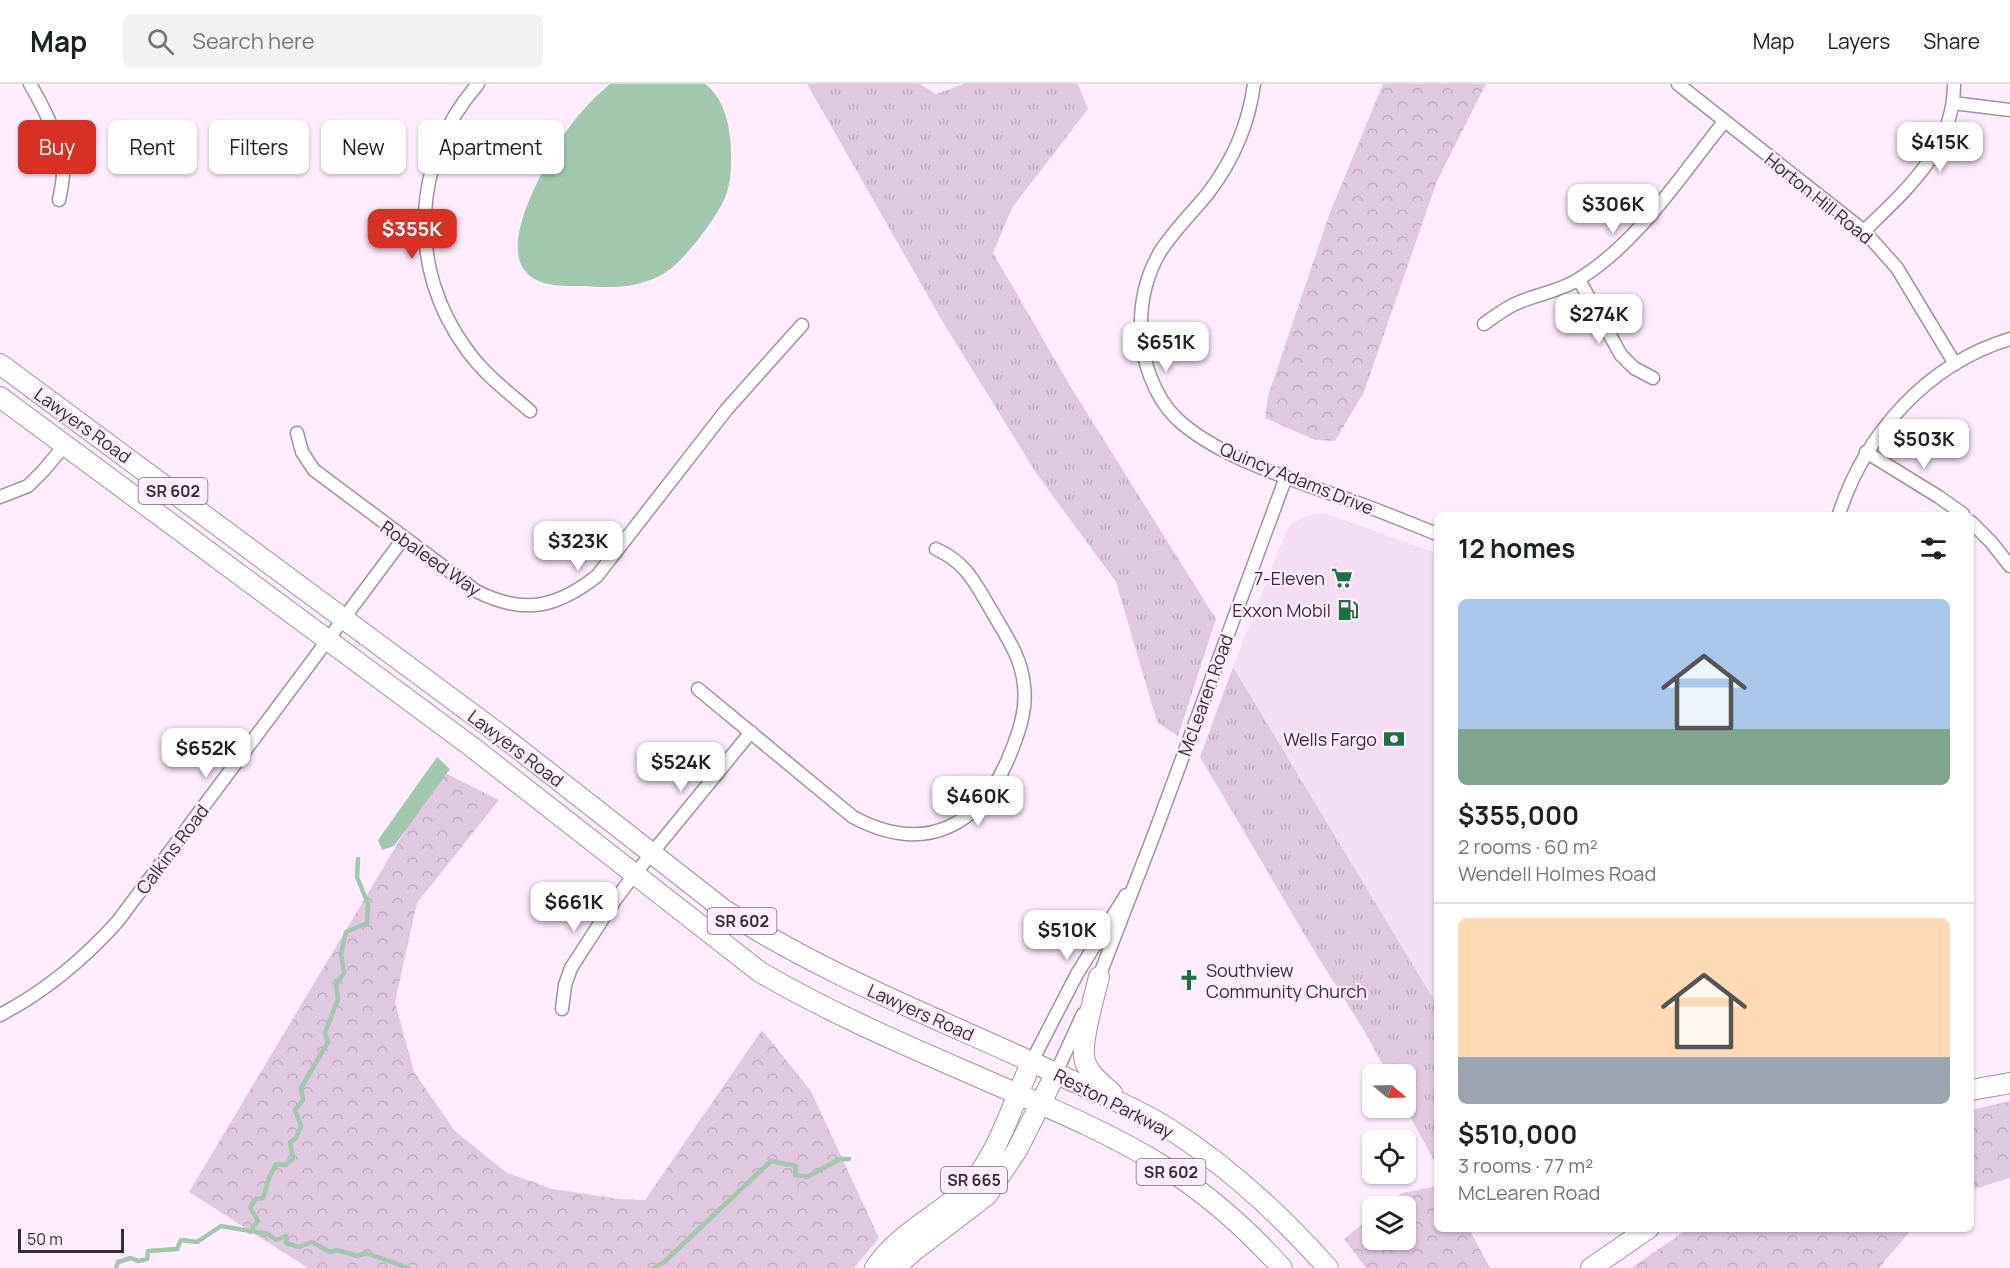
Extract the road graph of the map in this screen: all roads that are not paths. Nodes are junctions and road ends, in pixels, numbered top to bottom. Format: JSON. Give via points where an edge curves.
{"nodes":[{"id":1,"x":30,"y":84,"type":"edge"},
{"id":2,"x":478,"y":84,"type":"edge"},
{"id":3,"x":1254,"y":84,"type":"edge"},
{"id":4,"x":1678,"y":84,"type":"edge"},
{"id":5,"x":1954,"y":84,"type":"edge"},
{"id":6,"x":1953,"y":103,"type":"junction"},
{"id":7,"x":2010,"y":110,"type":"edge"},
{"id":8,"x":1724,"y":122,"type":"junction"},
{"id":9,"x":59,"y":200,"type":"dead end"},
{"id":10,"x":1864,"y":231,"type":"junction"},
{"id":11,"x":1579,"y":280,"type":"junction"},
{"id":12,"x":1485,"y":324,"type":"dead end"},
{"id":13,"x":802,"y":326,"type":"dead end"},
{"id":14,"x":2010,"y":339,"type":"edge"},
{"id":15,"x":0,"y":364,"type":"edge"},
{"id":16,"x":1955,"y":364,"type":"junction"},
{"id":17,"x":1653,"y":378,"type":"dead end"},
{"id":18,"x":0,"y":397,"type":"edge"},
{"id":19,"x":530,"y":411,"type":"dead end"},
{"id":20,"x":297,"y":433,"type":"dead end"},
{"id":21,"x":65,"y":445,"type":"junction"},
{"id":22,"x":1866,"y":452,"type":"junction"},
{"id":23,"x":1286,"y":477,"type":"junction"},
{"id":24,"x":0,"y":497,"type":"edge"},
{"id":25,"x":1840,"y":512,"type":"edge"},
{"id":26,"x":1960,"y":512,"type":"edge"},
{"id":27,"x":1974,"y":525,"type":"edge"},
{"id":28,"x":1434,"y":533,"type":"edge"},
{"id":29,"x":403,"y":539,"type":"junction"},
{"id":30,"x":936,"y":549,"type":"dead end"},
{"id":31,"x":2010,"y":566,"type":"edge"},
{"id":32,"x":345,"y":619,"type":"junction"},
{"id":33,"x":328,"y":641,"type":"junction"},
{"id":34,"x":698,"y":689,"type":"dead end"},
{"id":35,"x":751,"y":732,"type":"junction"},
{"id":36,"x":652,"y":853,"type":"junction"},
{"id":37,"x":634,"y":874,"type":"junction"},
{"id":38,"x":1137,"y":879,"type":"junction"},
{"id":39,"x":1099,"y":977,"type":"junction"},
{"id":40,"x":562,"y":1009,"type":"dead end"},
{"id":41,"x":0,"y":1015,"type":"edge"},
{"id":42,"x":1032,"y":1061,"type":"junction"},
{"id":43,"x":1056,"y":1073,"type":"junction"},
{"id":44,"x":2010,"y":1083,"type":"edge"},
{"id":45,"x":1974,"y":1089,"type":"edge"},
{"id":46,"x":1017,"y":1093,"type":"junction"},
{"id":47,"x":1040,"y":1103,"type":"junction"},
{"id":48,"x":1133,"y":1110,"type":"junction"},
{"id":49,"x":1643,"y":1232,"type":"edge"},
{"id":50,"x":875,"y":1268,"type":"edge"},
{"id":51,"x":894,"y":1268,"type":"edge"},
{"id":52,"x":1282,"y":1268,"type":"edge"},
{"id":53,"x":1328,"y":1268,"type":"edge"},
{"id":54,"x":1591,"y":1268,"type":"edge"}],
"edges":[{"from":1,"to":9,"type":"street","via":[[62,158]]},
{"from":2,"to":19,"type":"street","via":[[452,120],[433,162],[425,203],[427,256],[432,283],[462,343],[482,368]]},
{"from":3,"to":23,"type":"street","name":"Quincy Adams Drive","via":[[1249,114],[1226,166],[1156,260],[1142,304],[1141,340],[1146,364],[1175,416],[1219,448]]},
{"from":4,"to":8,"type":"street","name":"Horton Hill Road"},
{"from":5,"to":6,"type":"street"},
{"from":6,"to":7,"type":"street"},
{"from":6,"to":10,"type":"street","via":[[1933,157]]},
{"from":8,"to":10,"type":"street","name":"Horton Hill Road"},
{"from":8,"to":11,"type":"street","via":[[1627,243]]},
{"from":10,"to":16,"type":"street","name":"Horton Hill Road","via":[[1897,268]]},
{"from":11,"to":12,"type":"street","via":[[1516,303]]},
{"from":11,"to":17,"type":"street","via":[[1621,355]]},
{"from":13,"to":29,"type":"street","name":"Robaleed Way","via":[[727,409],[597,576],[577,592],[554,603],[533,606],[494,600]]},
{"from":14,"to":16,"type":"street"},
{"from":15,"to":32,"type":"main road","name":"Lawyers Road","number":"SR 602"},
{"from":16,"to":22,"type":"street","via":[[1905,404]]},
{"from":18,"to":21,"type":"main road","name":"Lawyers Road","number":"SR 602"},
{"from":20,"to":29,"type":"street","name":"Robaleed Way","via":[[302,452],[314,470]]},
{"from":21,"to":24,"type":"street","via":[[28,486]]},
{"from":21,"to":33,"type":"main road","name":"Lawyers Road","number":"SR 602"},
{"from":22,"to":25,"type":"street"},
{"from":22,"to":26,"type":"street"},
{"from":23,"to":28,"type":"street","name":"Quincy Adams Drive"},
{"from":23,"to":38,"type":"street","name":"McLearen Road"},
{"from":27,"to":31,"type":"street"},
{"from":29,"to":32,"type":"street","name":"Calkins Road"},
{"from":30,"to":35,"type":"street","via":[[956,560],[972,578],[1015,653],[1023,678],[1025,699],[1017,738],[1004,770],[983,803],[945,829],[924,834],[887,832],[853,817]]},
{"from":32,"to":33,"type":"street","name":"Calkins Road"},
{"from":32,"to":36,"type":"main road","name":"Lawyers Road","number":"SR 602"},
{"from":33,"to":37,"type":"main road","name":"Lawyers Road","number":"SR 602"},
{"from":33,"to":41,"type":"street","name":"Calkins Road","via":[[118,921],[69,970]]},
{"from":34,"to":35,"type":"street"},
{"from":35,"to":36,"type":"street"},
{"from":36,"to":37,"type":"street"},
{"from":36,"to":42,"type":"main road","name":"Lawyers Road","number":"SR 602","via":[[723,909],[780,944],[863,986]]},
{"from":37,"to":40,"type":"street","via":[[571,968]]},
{"from":37,"to":46,"type":"main road","name":"Lawyers Road","number":"SR 602","via":[[735,954],[799,995]]},
{"from":38,"to":39,"type":"street","name":"McLearen Road"},
{"from":38,"to":42,"type":"street","name":"McLearen Road","via":[[1077,974]]},
{"from":39,"to":43,"type":"street","name":"McLearen Road"},
{"from":39,"to":48,"type":"main road","via":[[1084,1058],[1095,1077]]},
{"from":42,"to":43,"type":"main road","name":"Reston Parkway","number":"SR 602"},
{"from":42,"to":46,"type":"main road","number":"SR 665"},
{"from":43,"to":47,"type":"main road","number":"SR 665"},
{"from":43,"to":48,"type":"main road","name":"Reston Parkway","number":"SR 602"},
{"from":44,"to":45,"type":"main road"},
{"from":46,"to":47,"type":"main road","name":"Reston Parkway","number":"SR 602"},
{"from":46,"to":50,"type":"main road","number":"SR 665","via":[[992,1152],[976,1178],[909,1232]]},
{"from":47,"to":51,"type":"main road","number":"SR 665","via":[[1011,1160],[987,1195]]},
{"from":47,"to":52,"type":"main road","name":"Reston Parkway","number":"SR 602","via":[[1159,1164],[1232,1218]]},
{"from":48,"to":53,"type":"main road","name":"Reston Parkway","number":"SR 602","via":[[1166,1127],[1228,1170],[1267,1204]]},
{"from":49,"to":54,"type":"main road"}]}
